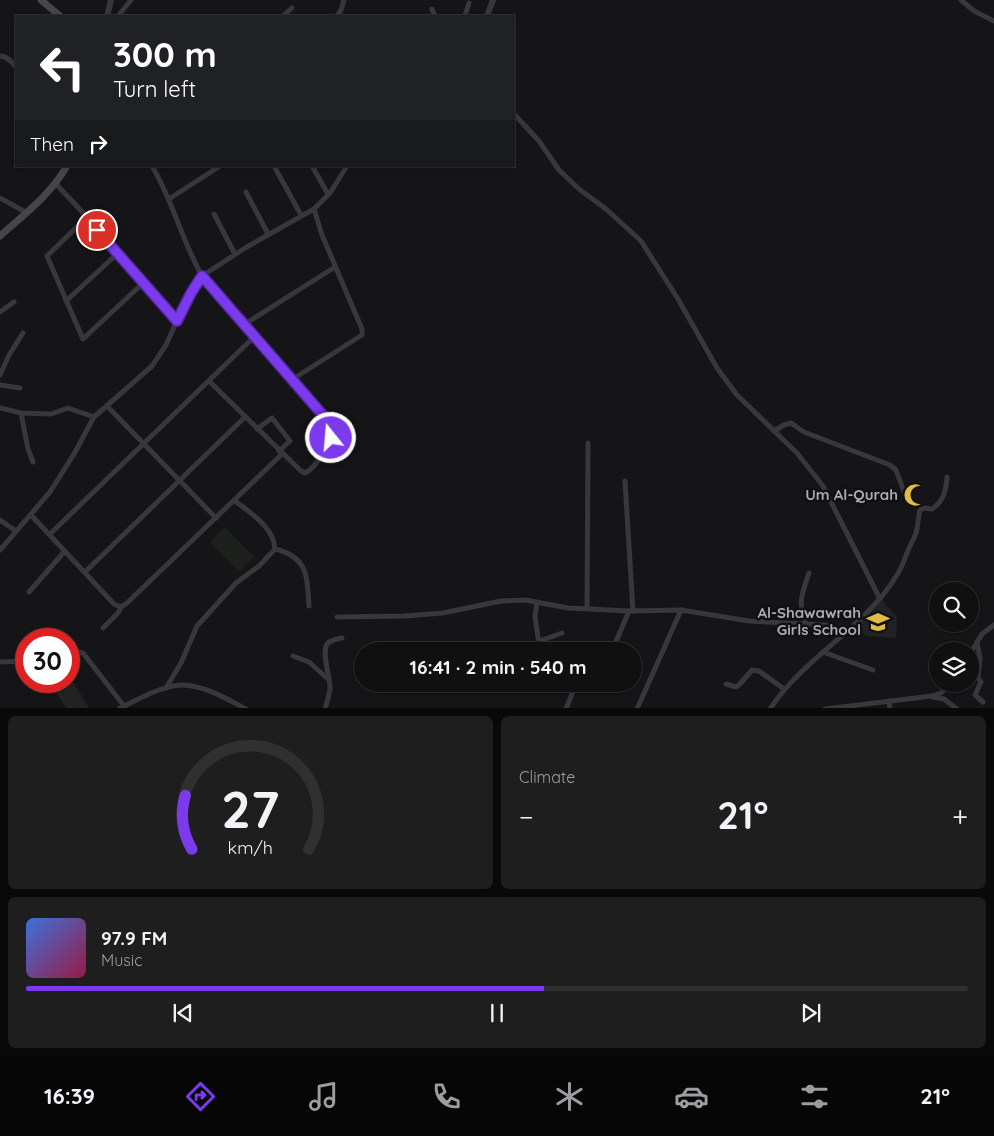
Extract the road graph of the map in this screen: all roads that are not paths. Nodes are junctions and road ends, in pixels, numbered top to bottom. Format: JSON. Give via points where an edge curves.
{"nodes":[{"id":1,"x":42,"y":0,"type":"edge"},
{"id":2,"x":111,"y":0,"type":"edge"},
{"id":3,"x":131,"y":0,"type":"edge"},
{"id":4,"x":344,"y":0,"type":"edge"},
{"id":5,"x":493,"y":0,"type":"edge"},
{"id":6,"x":961,"y":0,"type":"edge"},
{"id":7,"x":469,"y":3,"type":"dead end"},
{"id":8,"x":292,"y":8,"type":"dead end"},
{"id":9,"x":432,"y":9,"type":"dead end"},
{"id":10,"x":59,"y":15,"type":"edge"},
{"id":11,"x":106,"y":15,"type":"edge"},
{"id":12,"x":119,"y":15,"type":"edge"},
{"id":13,"x":284,"y":15,"type":"edge"},
{"id":14,"x":337,"y":15,"type":"edge"},
{"id":15,"x":435,"y":15,"type":"edge"},
{"id":16,"x":464,"y":15,"type":"edge"},
{"id":17,"x":488,"y":15,"type":"edge"},
{"id":18,"x":994,"y":21,"type":"edge"},
{"id":19,"x":0,"y":56,"type":"edge"},
{"id":20,"x":15,"y":66,"type":"edge"},
{"id":21,"x":515,"y":115,"type":"edge"},
{"id":22,"x":66,"y":167,"type":"edge"},
{"id":23,"x":153,"y":167,"type":"edge"},
{"id":24,"x":218,"y":167,"type":"edge"},
{"id":25,"x":275,"y":167,"type":"edge"},
{"id":26,"x":313,"y":167,"type":"edge"},
{"id":27,"x":346,"y":167,"type":"edge"},
{"id":28,"x":56,"y":184,"type":"junction"},
{"id":29,"x":246,"y":192,"type":"dead end"},
{"id":30,"x":328,"y":194,"type":"junction"},
{"id":31,"x":0,"y":198,"type":"edge"},
{"id":32,"x":168,"y":199,"type":"junction"},
{"id":33,"x":314,"y":208,"type":"junction"},
{"id":34,"x":27,"y":213,"type":"junction"},
{"id":35,"x":214,"y":214,"type":"dead end"},
{"id":36,"x":302,"y":216,"type":"junction"},
{"id":37,"x":87,"y":218,"type":"junction"},
{"id":38,"x":268,"y":234,"type":"junction"},
{"id":39,"x":0,"y":236,"type":"edge"},
{"id":40,"x":117,"y":254,"type":"junction"},
{"id":41,"x":235,"y":254,"type":"junction"},
{"id":42,"x":335,"y":267,"type":"junction"},
{"id":43,"x":202,"y":276,"type":"junction"},
{"id":44,"x":143,"y":283,"type":"junction"},
{"id":45,"x":66,"y":301,"type":"junction"},
{"id":46,"x":14,"y":302,"type":"dead end"},
{"id":47,"x":0,"y":312,"type":"edge"},
{"id":48,"x":177,"y":321,"type":"junction"},
{"id":49,"x":245,"y":324,"type":"junction"},
{"id":50,"x":23,"y":333,"type":"dead end"},
{"id":51,"x":255,"y":336,"type":"junction"},
{"id":52,"x":0,"y":376,"type":"edge"},
{"id":53,"x":293,"y":379,"type":"junction"},
{"id":54,"x":209,"y":381,"type":"junction"},
{"id":55,"x":0,"y":385,"type":"edge"},
{"id":56,"x":20,"y":388,"type":"dead end"},
{"id":57,"x":107,"y":406,"type":"junction"},
{"id":58,"x":0,"y":408,"type":"edge"},
{"id":59,"x":21,"y":413,"type":"junction"},
{"id":60,"x":94,"y":416,"type":"junction"},
{"id":61,"x":245,"y":417,"type":"junction"},
{"id":62,"x":257,"y":429,"type":"junction"},
{"id":63,"x":774,"y":431,"type":"junction"},
{"id":64,"x":588,"y":443,"type":"dead end"},
{"id":65,"x":144,"y":444,"type":"junction"},
{"id":66,"x":281,"y":452,"type":"junction"},
{"id":67,"x":33,"y":462,"type":"dead end"},
{"id":68,"x":947,"y":477,"type":"dead end"},
{"id":69,"x":181,"y":480,"type":"junction"},
{"id":70,"x":626,"y":481,"type":"dead end"},
{"id":71,"x":906,"y":496,"type":"dead end"},
{"id":72,"x":234,"y":500,"type":"junction"},
{"id":73,"x":31,"y":515,"type":"junction"},
{"id":74,"x":216,"y":518,"type":"junction"},
{"id":75,"x":0,"y":520,"type":"edge"},
{"id":76,"x":16,"y":532,"type":"junction"},
{"id":77,"x":50,"y":534,"type":"junction"},
{"id":78,"x":275,"y":549,"type":"junction"},
{"id":79,"x":0,"y":550,"type":"edge"},
{"id":80,"x":65,"y":551,"type":"junction"},
{"id":81,"x":86,"y":572,"type":"junction"},
{"id":82,"x":810,"y":574,"type":"dead end"},
{"id":83,"x":29,"y":592,"type":"dead end"},
{"id":84,"x":880,"y":599,"type":"junction"},
{"id":85,"x":537,"y":602,"type":"junction"},
{"id":86,"x":309,"y":606,"type":"dead end"},
{"id":87,"x":121,"y":607,"type":"junction"},
{"id":88,"x":587,"y":608,"type":"junction"},
{"id":89,"x":681,"y":610,"type":"junction"},
{"id":90,"x":631,"y":611,"type":"junction"},
{"id":91,"x":337,"y":617,"type":"dead end"},
{"id":92,"x":806,"y":624,"type":"junction"},
{"id":93,"x":994,"y":625,"type":"edge"},
{"id":94,"x":103,"y":628,"type":"dead end"},
{"id":95,"x":562,"y":633,"type":"dead end"},
{"id":96,"x":844,"y":633,"type":"junction"},
{"id":97,"x":342,"y":638,"type":"dead end"},
{"id":98,"x":540,"y":641,"type":"joint"},
{"id":99,"x":616,"y":642,"type":"edge"},
{"id":100,"x":977,"y":642,"type":"edge"},
{"id":101,"x":80,"y":652,"type":"edge"},
{"id":102,"x":823,"y":652,"type":"junction"},
{"id":103,"x":979,"y":653,"type":"edge"},
{"id":104,"x":293,"y":656,"type":"dead end"},
{"id":105,"x":15,"y":661,"type":"edge"},
{"id":106,"x":0,"y":662,"type":"edge"},
{"id":107,"x":979,"y":668,"type":"edge"},
{"id":108,"x":873,"y":670,"type":"dead end"},
{"id":109,"x":328,"y":679,"type":"junction"},
{"id":110,"x":726,"y":684,"type":"dead end"},
{"id":111,"x":166,"y":688,"type":"junction"},
{"id":112,"x":784,"y":689,"type":"junction"},
{"id":113,"x":573,"y":692,"type":"edge"},
{"id":114,"x":942,"y":692,"type":"edge"},
{"id":115,"x":977,"y":692,"type":"edge"},
{"id":116,"x":932,"y":696,"type":"junction"},
{"id":117,"x":889,"y":701,"type":"junction"},
{"id":118,"x":983,"y":702,"type":"dead end"},
{"id":119,"x":122,"y":707,"type":"edge"},
{"id":120,"x":246,"y":708,"type":"edge"},
{"id":121,"x":325,"y":708,"type":"edge"},
{"id":122,"x":566,"y":708,"type":"edge"},
{"id":123,"x":637,"y":708,"type":"edge"},
{"id":124,"x":770,"y":708,"type":"edge"},
{"id":125,"x":825,"y":708,"type":"edge"},
{"id":126,"x":890,"y":708,"type":"edge"},
{"id":127,"x":957,"y":708,"type":"edge"}],
"edges":[{"from":1,"to":10,"type":"main road"},
{"from":2,"to":11,"type":"street"},
{"from":3,"to":12,"type":"street"},
{"from":4,"to":14,"type":"street"},
{"from":5,"to":17,"type":"street"},
{"from":6,"to":18,"type":"street"},
{"from":7,"to":16,"type":"street"},
{"from":8,"to":13,"type":"street"},
{"from":9,"to":15,"type":"street"},
{"from":19,"to":20,"type":"street"},
{"from":21,"to":63,"type":"street","via":[[558,170],[641,241],[717,368],[738,396]]},
{"from":22,"to":28,"type":"main road"},
{"from":23,"to":32,"type":"street"},
{"from":24,"to":32,"type":"street"},
{"from":25,"to":36,"type":"street"},
{"from":26,"to":30,"type":"street"},
{"from":27,"to":30,"type":"street"},
{"from":28,"to":34,"type":"main road"},
{"from":28,"to":37,"type":"street"},
{"from":29,"to":38,"type":"street"},
{"from":30,"to":33,"type":"street"},
{"from":31,"to":34,"type":"street"},
{"from":32,"to":43,"type":"street"},
{"from":33,"to":36,"type":"street"},
{"from":33,"to":42,"type":"street"},
{"from":34,"to":39,"type":"main road"},
{"from":35,"to":41,"type":"street"},
{"from":36,"to":38,"type":"street"},
{"from":37,"to":40,"type":"street"},
{"from":37,"to":45,"type":"street","via":[[47,256]]},
{"from":38,"to":41,"type":"street"},
{"from":40,"to":44,"type":"street"},
{"from":40,"to":45,"type":"street"},
{"from":41,"to":43,"type":"street"},
{"from":42,"to":49,"type":"street"},
{"from":42,"to":53,"type":"street","via":[[362,335]]},
{"from":43,"to":48,"type":"street"},
{"from":43,"to":49,"type":"street"},
{"from":44,"to":45,"type":"street","via":[[82,338]]},
{"from":44,"to":48,"type":"street"},
{"from":46,"to":47,"type":"street"},
{"from":48,"to":57,"type":"street","via":[[152,366]]},
{"from":49,"to":51,"type":"street"},
{"from":50,"to":52,"type":"street"},
{"from":51,"to":53,"type":"street"},
{"from":51,"to":54,"type":"street"},
{"from":53,"to":66,"type":"street","via":[[333,429],[323,452],[305,473]]},
{"from":54,"to":61,"type":"street"},
{"from":54,"to":65,"type":"street"},
{"from":55,"to":56,"type":"street"},
{"from":57,"to":60,"type":"street"},
{"from":57,"to":65,"type":"street"},
{"from":58,"to":59,"type":"street"},
{"from":59,"to":60,"type":"street","via":[[51,414],[68,408]]},
{"from":59,"to":67,"type":"street"},
{"from":60,"to":73,"type":"street","via":[[50,492]]},
{"from":61,"to":62,"type":"street"},
{"from":61,"to":69,"type":"street"},
{"from":62,"to":66,"type":"street"},
{"from":62,"to":66,"type":"street","via":[[272,418],[290,441]]},
{"from":63,"to":71,"type":"street","via":[[792,423],[804,432],[890,466],[896,470]]},
{"from":63,"to":84,"type":"street","via":[[797,453],[823,486]]},
{"from":64,"to":88,"type":"street"},
{"from":65,"to":69,"type":"street"},
{"from":65,"to":77,"type":"street"},
{"from":66,"to":72,"type":"street"},
{"from":68,"to":84,"type":"street","via":[[941,501],[932,509],[920,510],[916,533],[899,573]]},
{"from":69,"to":74,"type":"street"},
{"from":69,"to":81,"type":"street"},
{"from":70,"to":90,"type":"street"},
{"from":72,"to":74,"type":"street"},
{"from":72,"to":78,"type":"street","via":[[264,525]]},
{"from":73,"to":76,"type":"street"},
{"from":73,"to":77,"type":"street"},
{"from":74,"to":87,"type":"street"},
{"from":75,"to":76,"type":"street"},
{"from":76,"to":79,"type":"street"},
{"from":77,"to":80,"type":"street"},
{"from":78,"to":86,"type":"street","via":[[293,556],[307,576]]},
{"from":78,"to":111,"type":"street","via":[[236,583],[197,626]]},
{"from":80,"to":81,"type":"street"},
{"from":80,"to":83,"type":"street"},
{"from":81,"to":87,"type":"street","via":[[114,604]]},
{"from":82,"to":92,"type":"street","via":[[800,610]]},
{"from":84,"to":96,"type":"street"},
{"from":85,"to":88,"type":"street"},
{"from":85,"to":91,"type":"street","via":[[507,601],[443,613],[405,616]]},
{"from":85,"to":98,"type":"street","via":[[535,617]]},
{"from":87,"to":94,"type":"street"},
{"from":88,"to":90,"type":"street"},
{"from":89,"to":90,"type":"street"},
{"from":89,"to":92,"type":"street","via":[[749,621]]},
{"from":89,"to":123,"type":"street"},
{"from":90,"to":99,"type":"street"},
{"from":92,"to":96,"type":"street","via":[[832,627]]},
{"from":93,"to":100,"type":"street"},
{"from":95,"to":98,"type":"street"},
{"from":96,"to":102,"type":"street"},
{"from":97,"to":109,"type":"street","via":[[327,644]]},
{"from":101,"to":119,"type":"street"},
{"from":102,"to":108,"type":"street"},
{"from":102,"to":112,"type":"street"},
{"from":103,"to":107,"type":"street"},
{"from":104,"to":109,"type":"street","via":[[309,662]]},
{"from":105,"to":106,"type":"street"},
{"from":109,"to":121,"type":"street","via":[[330,687]]},
{"from":110,"to":112,"type":"street","via":[[736,687],[752,670],[768,676]]},
{"from":111,"to":119,"type":"street"},
{"from":111,"to":120,"type":"street","via":[[193,686]]},
{"from":112,"to":124,"type":"street"},
{"from":113,"to":122,"type":"street"},
{"from":114,"to":116,"type":"street"},
{"from":115,"to":118,"type":"street","via":[[976,695]]},
{"from":116,"to":117,"type":"street"},
{"from":116,"to":127,"type":"street"},
{"from":117,"to":125,"type":"street"},
{"from":117,"to":126,"type":"street"}]}
